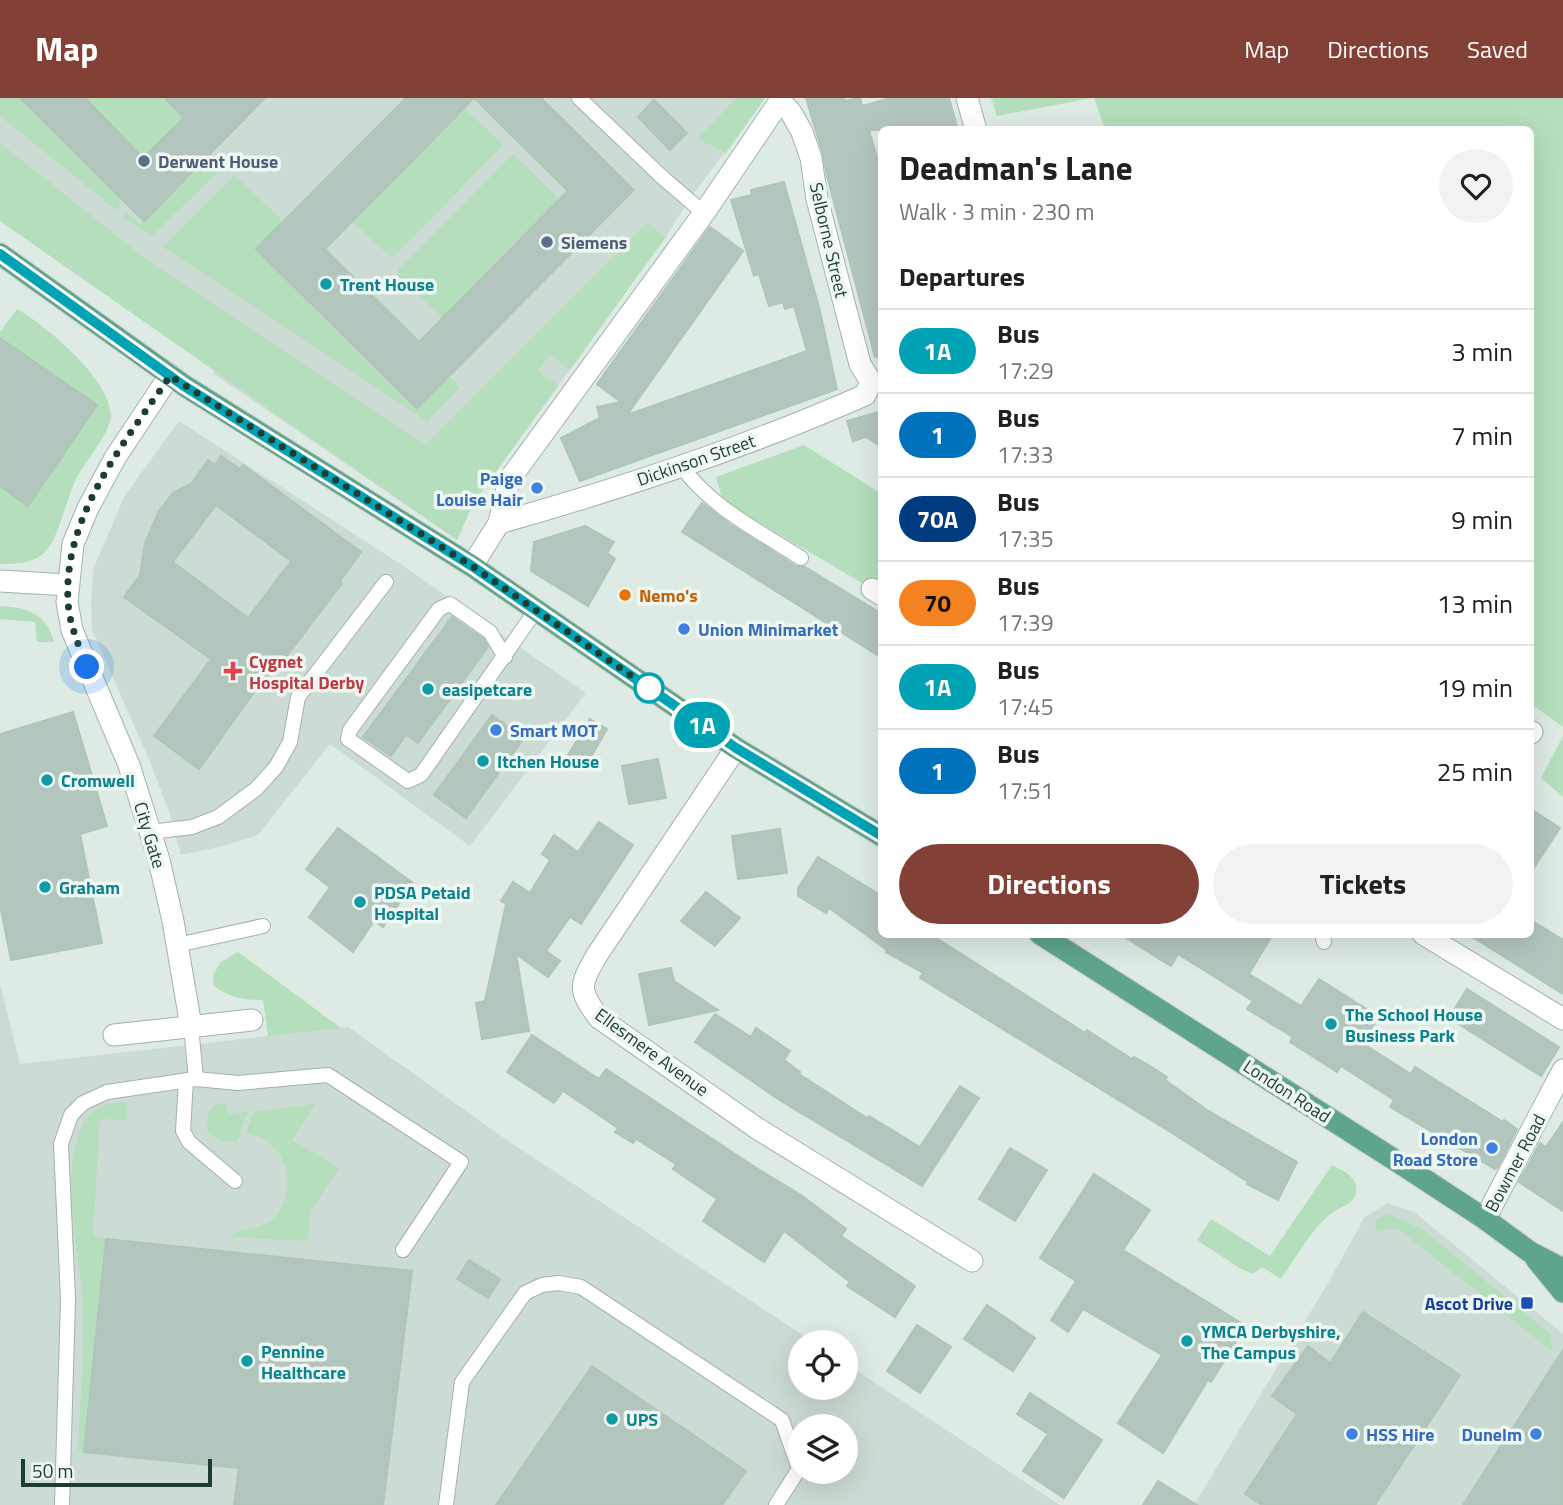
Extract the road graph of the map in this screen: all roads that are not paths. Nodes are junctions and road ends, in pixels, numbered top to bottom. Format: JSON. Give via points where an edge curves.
{"nodes":[{"id":1,"x":579,"y":98,"type":"edge"},
{"id":2,"x":967,"y":98,"type":"edge"},
{"id":3,"x":781,"y":100,"type":"edge"},
{"id":4,"x":975,"y":126,"type":"edge"},
{"id":5,"x":704,"y":212,"type":"junction"},
{"id":6,"x":0,"y":254,"type":"edge"},
{"id":7,"x":170,"y":376,"type":"junction"},
{"id":8,"x":876,"y":382,"type":"edge"},
{"id":9,"x":681,"y":467,"type":"junction"},
{"id":10,"x":499,"y":523,"type":"junction"},
{"id":11,"x":801,"y":558,"type":"dead end"},
{"id":12,"x":472,"y":566,"type":"junction"},
{"id":13,"x":0,"y":581,"type":"edge"},
{"id":14,"x":386,"y":582,"type":"dead end"},
{"id":15,"x":68,"y":585,"type":"junction"},
{"id":16,"x":536,"y":610,"type":"junction"},
{"id":17,"x":505,"y":657,"type":"junction"},
{"id":18,"x":736,"y":748,"type":"junction"},
{"id":19,"x":150,"y":832,"type":"junction"},
{"id":20,"x":878,"y":834,"type":"edge"},
{"id":21,"x":263,"y":926,"type":"dead end"},
{"id":22,"x":1046,"y":938,"type":"edge"},
{"id":23,"x":1430,"y":938,"type":"edge"},
{"id":24,"x":177,"y":945,"type":"junction"},
{"id":25,"x":1563,"y":1019,"type":"edge"},
{"id":26,"x":252,"y":1020,"type":"dead end"},
{"id":27,"x":191,"y":1026,"type":"junction"},
{"id":28,"x":114,"y":1035,"type":"dead end"},
{"id":29,"x":1563,"y":1070,"type":"edge"},
{"id":30,"x":191,"y":1079,"type":"junction"},
{"id":31,"x":235,"y":1181,"type":"dead end"},
{"id":32,"x":1485,"y":1219,"type":"junction"},
{"id":33,"x":403,"y":1250,"type":"dead end"},
{"id":34,"x":1530,"y":1252,"type":"junction"},
{"id":35,"x":972,"y":1261,"type":"dead end"},
{"id":36,"x":1563,"y":1269,"type":"edge"},
{"id":37,"x":1563,"y":1292,"type":"edge"},
{"id":38,"x":62,"y":1505,"type":"edge"},
{"id":39,"x":446,"y":1505,"type":"edge"},
{"id":40,"x":776,"y":1505,"type":"edge"}],
"edges":[{"from":1,"to":5,"type":"lane"},
{"from":2,"to":4,"type":"street"},
{"from":3,"to":5,"type":"street"},
{"from":3,"to":8,"type":"street","name":"Selborne Street","via":[[802,132],[811,158],[817,199],[860,364]]},
{"from":5,"to":10,"type":"street","via":[[509,480]]},
{"from":6,"to":7,"type":"main road"},
{"from":7,"to":12,"type":"main road"},
{"from":7,"to":15,"type":"street","name":"City Gate","via":[[88,508],[73,544]]},
{"from":8,"to":9,"type":"street","name":"Dickinson Street","via":[[865,395],[802,423]]},
{"from":9,"to":10,"type":"street","name":"Dickinson Street"},
{"from":9,"to":11,"type":"lane","via":[[696,486]]},
{"from":10,"to":12,"type":"street"},
{"from":12,"to":16,"type":"main road"},
{"from":13,"to":15,"type":"street"},
{"from":14,"to":19,"type":"lane","via":[[299,697],[290,742],[256,789],[218,817],[192,827]]},
{"from":15,"to":19,"type":"street","name":"City Gate","via":[[72,630],[129,765]]},
{"from":16,"to":17,"type":"lane"},
{"from":16,"to":18,"type":"main road"},
{"from":17,"to":17,"type":"lane","via":[[421,775],[408,781],[348,739],[350,730],[439,609],[450,604],[490,632]]},
{"from":18,"to":20,"type":"main road"},
{"from":18,"to":35,"type":"street","name":"Ellesmere Avenue","via":[[597,955],[584,977],[585,999],[599,1017],[758,1129]]},
{"from":19,"to":24,"type":"street","name":"City Gate"},
{"from":21,"to":24,"type":"lane"},
{"from":22,"to":32,"type":"main road","name":"London Road"},
{"from":23,"to":25,"type":"street"},
{"from":24,"to":27,"type":"street","name":"City Gate"},
{"from":26,"to":27,"type":"street"},
{"from":27,"to":28,"type":"street"},
{"from":27,"to":30,"type":"lane","name":"City Gate"},
{"from":29,"to":32,"type":"street","name":"Bowmer Road"},
{"from":30,"to":31,"type":"lane","name":"City Gate","via":[[183,1131],[189,1142]]},
{"from":30,"to":33,"type":"lane","via":[[238,1083],[328,1075],[461,1162]]},
{"from":30,"to":38,"type":"lane","via":[[107,1092],[83,1103],[65,1128],[61,1162],[68,1299]]},
{"from":32,"to":34,"type":"main road","name":"London Road"},
{"from":34,"to":36,"type":"main road","name":"London Road"},
{"from":34,"to":37,"type":"main road","name":"London Road"},
{"from":39,"to":40,"type":"lane","via":[[462,1382],[525,1293],[559,1283],[581,1287],[782,1420],[799,1469]]}]}
